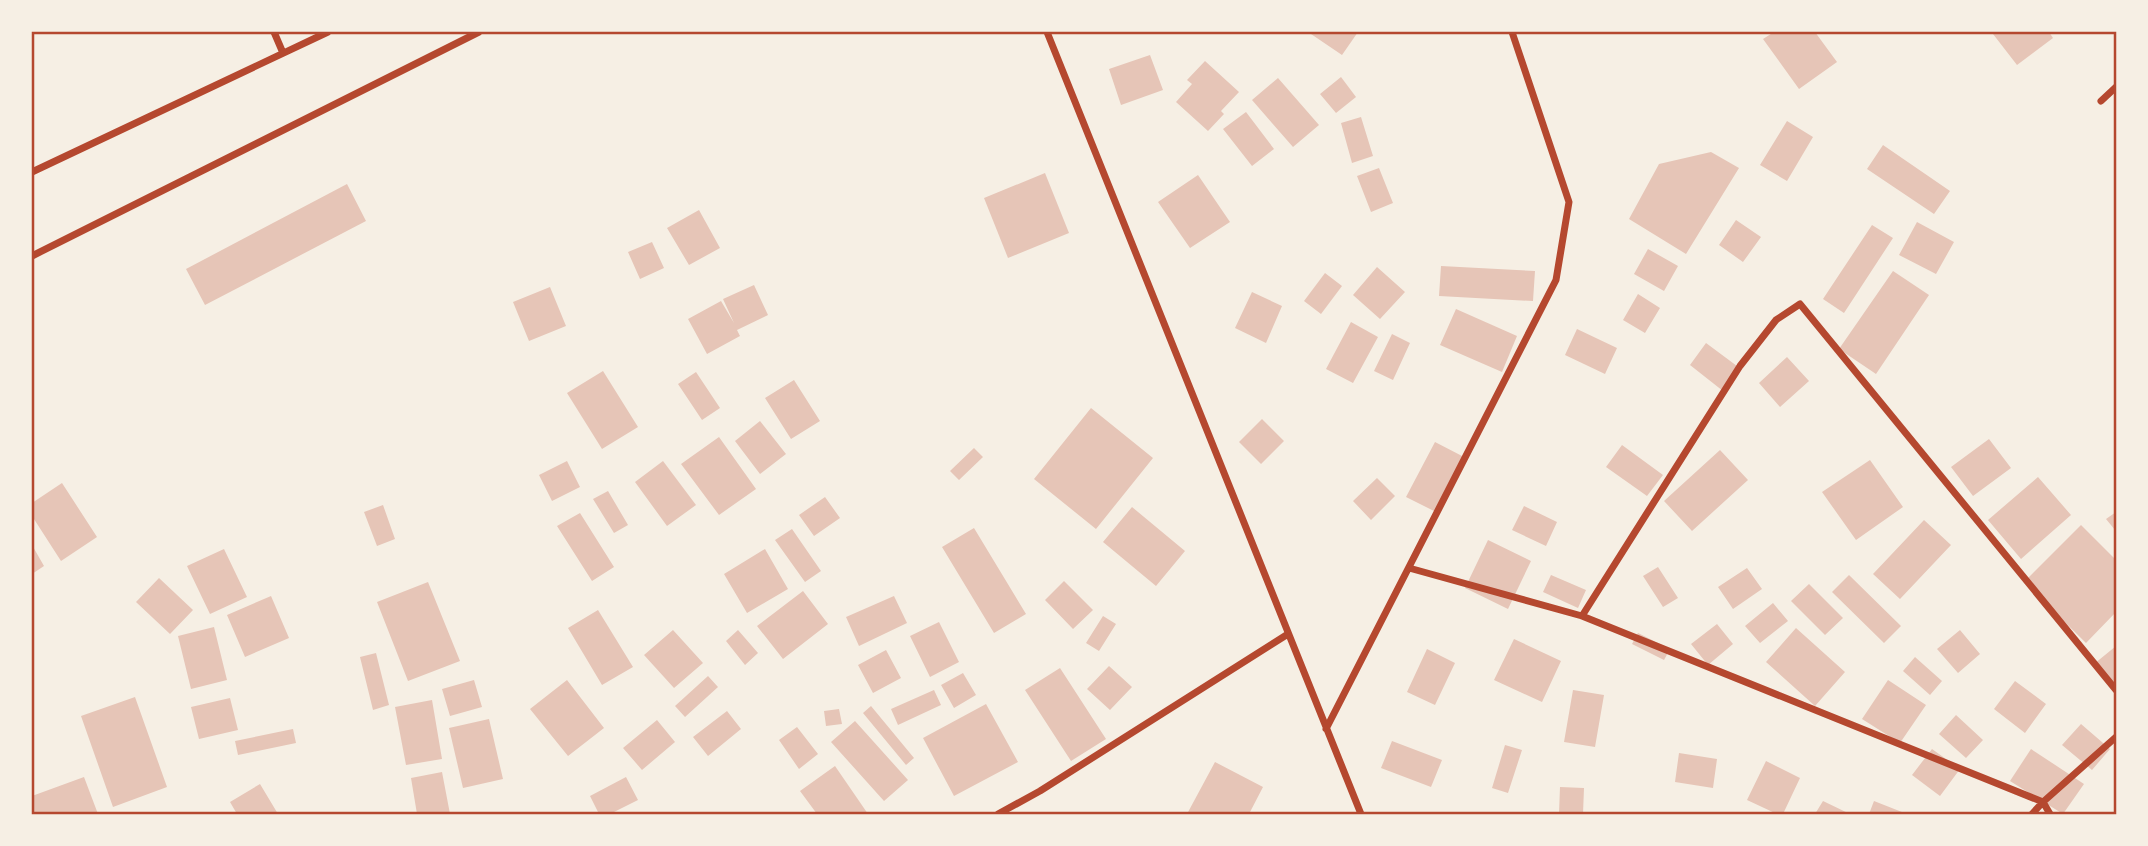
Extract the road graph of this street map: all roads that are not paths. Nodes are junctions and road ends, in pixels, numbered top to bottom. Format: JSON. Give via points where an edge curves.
{"nodes":[{"id":1,"x":274,"y":32,"type":"edge"},
{"id":2,"x":328,"y":32,"type":"edge"},
{"id":3,"x":479,"y":32,"type":"edge"},
{"id":4,"x":1047,"y":32,"type":"edge"},
{"id":5,"x":1512,"y":32,"type":"edge"},
{"id":6,"x":283,"y":53,"type":"junction"},
{"id":7,"x":2116,"y":87,"type":"edge"},
{"id":8,"x":2101,"y":101,"type":"dead end"},
{"id":9,"x":32,"y":173,"type":"edge"},
{"id":10,"x":32,"y":257,"type":"edge"},
{"id":11,"x":1409,"y":568,"type":"junction"},
{"id":12,"x":1582,"y":615,"type":"junction"},
{"id":13,"x":1288,"y":634,"type":"junction"},
{"id":14,"x":2116,"y":690,"type":"edge"},
{"id":15,"x":1326,"y":729,"type":"junction"},
{"id":16,"x":2116,"y":737,"type":"edge"},
{"id":17,"x":2043,"y":802,"type":"junction"},
{"id":18,"x":998,"y":814,"type":"edge"},
{"id":19,"x":1361,"y":814,"type":"edge"},
{"id":20,"x":2032,"y":814,"type":"edge"},
{"id":21,"x":2050,"y":814,"type":"edge"}],
"edges":[{"from":1,"to":6,"type":"street"},
{"from":2,"to":6,"type":"street"},
{"from":3,"to":10,"type":"street"},
{"from":4,"to":13,"type":"street"},
{"from":5,"to":11,"type":"street","via":[[1569,202],[1556,279]]},
{"from":6,"to":9,"type":"street"},
{"from":7,"to":8,"type":"street"},
{"from":11,"to":12,"type":"street"},
{"from":11,"to":15,"type":"street"},
{"from":12,"to":14,"type":"street","via":[[1740,366],[1776,320],[1800,304]]},
{"from":12,"to":17,"type":"street"},
{"from":13,"to":15,"type":"street"},
{"from":13,"to":18,"type":"street"},
{"from":15,"to":19,"type":"street"},
{"from":16,"to":17,"type":"street"},
{"from":17,"to":20,"type":"street"},
{"from":17,"to":21,"type":"street"}]}
